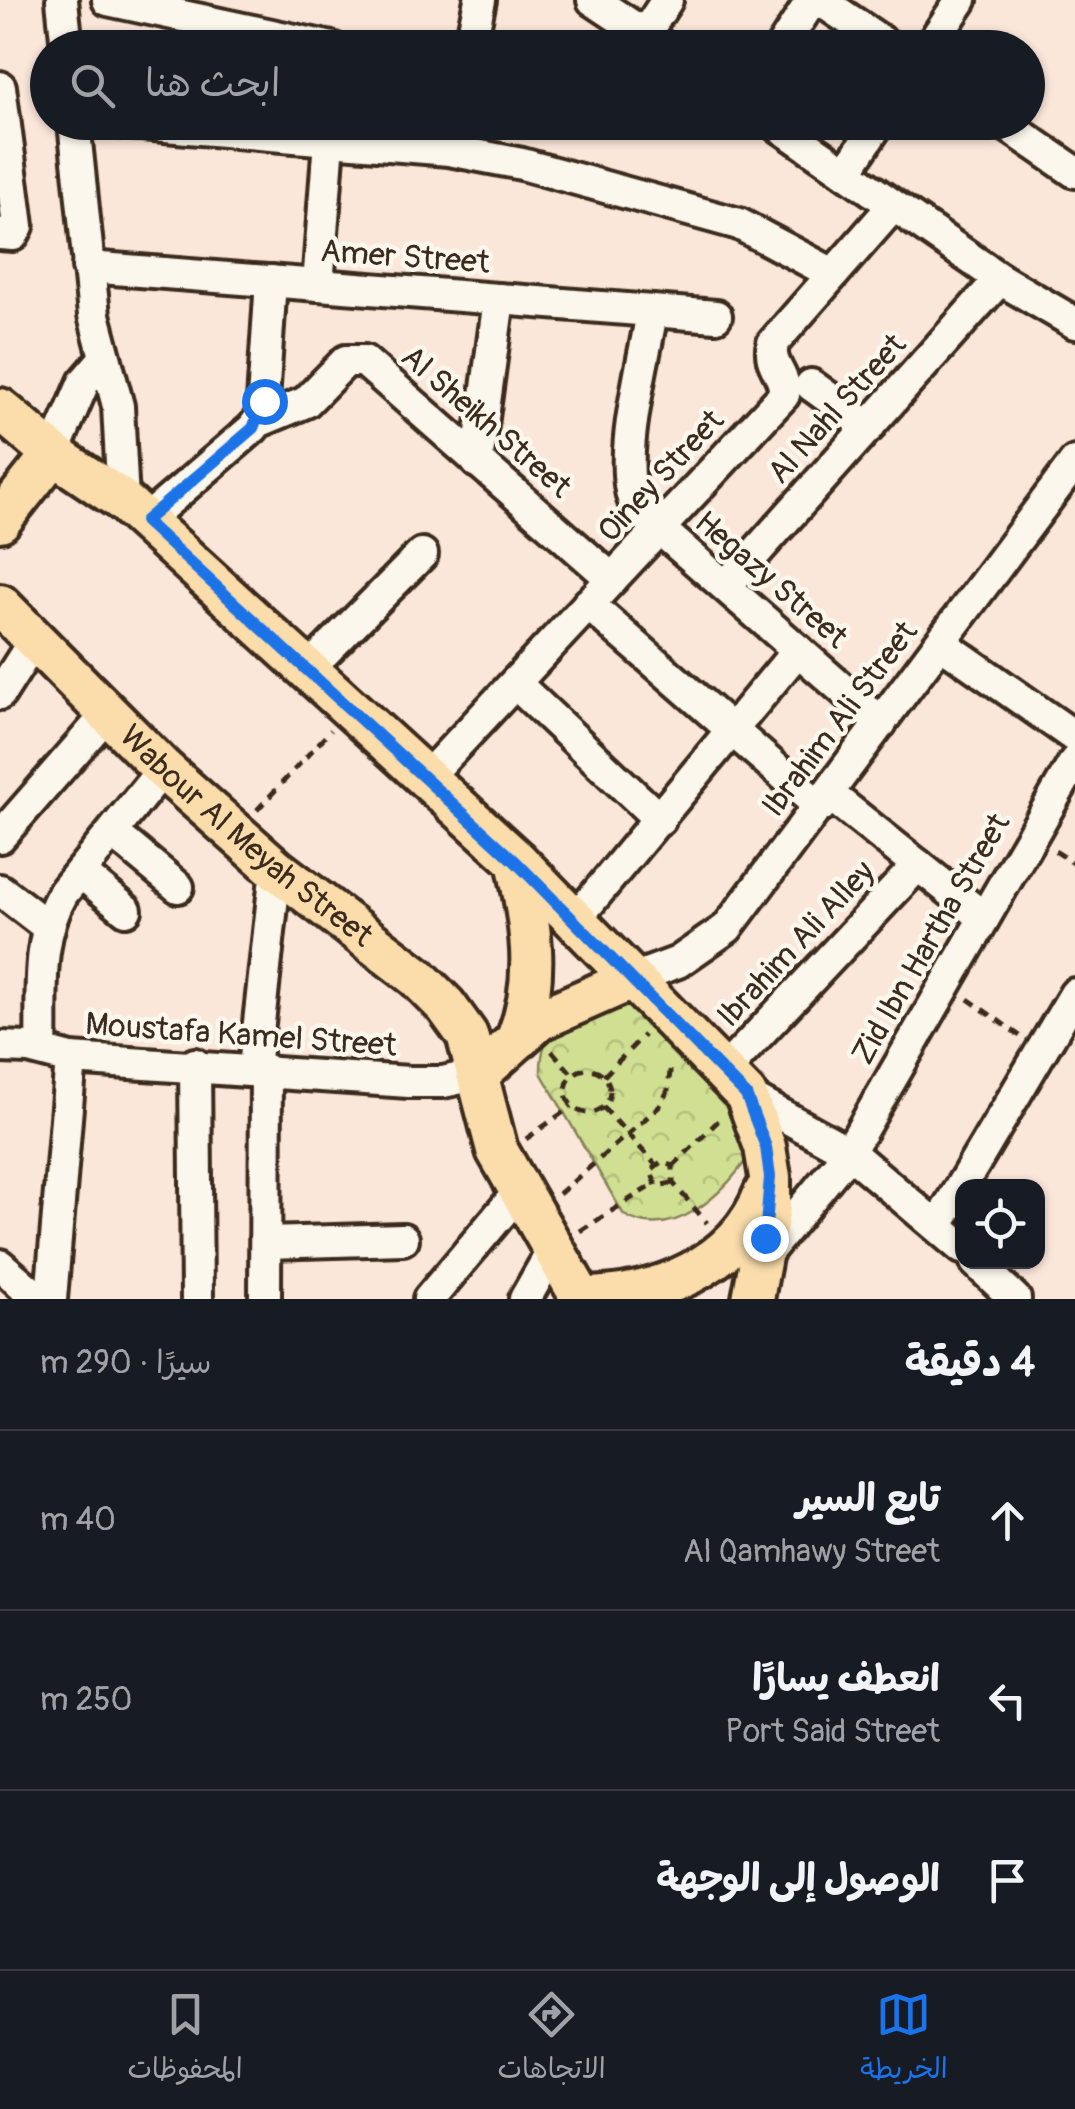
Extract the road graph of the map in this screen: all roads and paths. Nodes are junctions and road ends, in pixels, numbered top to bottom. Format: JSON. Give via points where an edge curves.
{"nodes":[{"id":1,"x":62,"y":0,"type":"edge"},
{"id":2,"x":108,"y":0,"type":"edge"},
{"id":3,"x":480,"y":0,"type":"edge"},
{"id":4,"x":593,"y":0,"type":"edge"},
{"id":5,"x":667,"y":0,"type":"edge"},
{"id":6,"x":812,"y":0,"type":"edge"},
{"id":7,"x":820,"y":0,"type":"edge"},
{"id":8,"x":961,"y":0,"type":"edge"},
{"id":9,"x":64,"y":30,"type":"edge"},
{"id":10,"x":248,"y":30,"type":"edge"},
{"id":11,"x":474,"y":30,"type":"edge"},
{"id":12,"x":632,"y":30,"type":"edge"},
{"id":13,"x":650,"y":30,"type":"edge"},
{"id":14,"x":793,"y":30,"type":"edge"},
{"id":15,"x":864,"y":30,"type":"edge"},
{"id":16,"x":941,"y":30,"type":"edge"},
{"id":17,"x":0,"y":87,"type":"edge"},
{"id":18,"x":76,"y":140,"type":"edge"},
{"id":19,"x":317,"y":140,"type":"edge"},
{"id":20,"x":353,"y":140,"type":"edge"},
{"id":21,"x":462,"y":140,"type":"edge"},
{"id":22,"x":799,"y":140,"type":"edge"},
{"id":23,"x":867,"y":140,"type":"edge"},
{"id":24,"x":1032,"y":140,"type":"edge"},
{"id":25,"x":328,"y":141,"type":"junction"},
{"id":26,"x":1071,"y":163,"type":"edge"},
{"id":27,"x":846,"y":172,"type":"junction"},
{"id":28,"x":893,"y":206,"type":"junction"},
{"id":29,"x":9,"y":230,"type":"edge"},
{"id":30,"x":88,"y":267,"type":"junction"},
{"id":31,"x":834,"y":274,"type":"junction"},
{"id":32,"x":1000,"y":279,"type":"junction"},
{"id":33,"x":271,"y":282,"type":"junction"},
{"id":34,"x":318,"y":285,"type":"junction"},
{"id":35,"x":499,"y":299,"type":"junction"},
{"id":36,"x":652,"y":311,"type":"junction"},
{"id":37,"x":716,"y":316,"type":"dead end"},
{"id":38,"x":1075,"y":323,"type":"edge"},
{"id":39,"x":103,"y":360,"type":"junction"},
{"id":40,"x":810,"y":385,"type":"dead end"},
{"id":41,"x":0,"y":409,"type":"edge"},
{"id":42,"x":258,"y":422,"type":"junction"},
{"id":43,"x":869,"y":426,"type":"junction"},
{"id":44,"x":53,"y":454,"type":"junction"},
{"id":45,"x":477,"y":462,"type":"junction"},
{"id":46,"x":1075,"y":462,"type":"edge"},
{"id":47,"x":134,"y":511,"type":"junction"},
{"id":48,"x":0,"y":521,"type":"edge"},
{"id":49,"x":660,"y":528,"type":"junction"},
{"id":50,"x":422,"y":554,"type":"dead end"},
{"id":51,"x":612,"y":579,"type":"junction"},
{"id":52,"x":726,"y":586,"type":"junction"},
{"id":53,"x":588,"y":604,"type":"junction"},
{"id":54,"x":0,"y":605,"type":"edge"},
{"id":55,"x":34,"y":639,"type":"junction"},
{"id":56,"x":941,"y":642,"type":"junction"},
{"id":57,"x":798,"y":650,"type":"junction"},
{"id":58,"x":308,"y":670,"type":"junction"},
{"id":59,"x":515,"y":683,"type":"junction"},
{"id":60,"x":0,"y":694,"type":"edge"},
{"id":61,"x":350,"y":710,"type":"junction"},
{"id":62,"x":109,"y":712,"type":"junction"},
{"id":63,"x":881,"y":723,"type":"junction"},
{"id":64,"x":732,"y":731,"type":"junction"},
{"id":65,"x":1075,"y":737,"type":"edge"},
{"id":66,"x":1075,"y":761,"type":"edge"},
{"id":67,"x":163,"y":769,"type":"junction"},
{"id":68,"x":425,"y":778,"type":"junction"},
{"id":69,"x":825,"y":801,"type":"junction"},
{"id":70,"x":660,"y":820,"type":"junction"},
{"id":71,"x":113,"y":832,"type":"junction"},
{"id":72,"x":236,"y":834,"type":"junction"},
{"id":73,"x":0,"y":837,"type":"edge"},
{"id":74,"x":516,"y":862,"type":"junction"},
{"id":75,"x":918,"y":865,"type":"junction"},
{"id":76,"x":276,"y":869,"type":"junction"},
{"id":77,"x":80,"y":872,"type":"junction"},
{"id":78,"x":178,"y":887,"type":"dead end"},
{"id":79,"x":0,"y":890,"type":"edge"},
{"id":80,"x":126,"y":910,"type":"dead end"},
{"id":81,"x":983,"y":917,"type":"junction"},
{"id":82,"x":574,"y":921,"type":"junction"},
{"id":83,"x":48,"y":927,"type":"junction"},
{"id":84,"x":630,"y":980,"type":"junction"},
{"id":85,"x":946,"y":983,"type":"junction"},
{"id":86,"x":1075,"y":994,"type":"edge"},
{"id":87,"x":668,"y":1017,"type":"junction"},
{"id":88,"x":518,"y":1036,"type":"junction"},
{"id":89,"x":0,"y":1048,"type":"edge"},
{"id":90,"x":1041,"y":1051,"type":"junction"},
{"id":91,"x":56,"y":1055,"type":"junction"},
{"id":92,"x":195,"y":1064,"type":"junction"},
{"id":93,"x":260,"y":1069,"type":"junction"},
{"id":94,"x":479,"y":1074,"type":"junction"},
{"id":95,"x":604,"y":1076,"type":"junction"},
{"id":96,"x":735,"y":1083,"type":"junction"},
{"id":97,"x":572,"y":1106,"type":"junction"},
{"id":98,"x":603,"y":1107,"type":"junction"},
{"id":99,"x":630,"y":1134,"type":"junction"},
{"id":100,"x":849,"y":1152,"type":"junction"},
{"id":101,"x":500,"y":1157,"type":"junction"},
{"id":102,"x":655,"y":1165,"type":"junction"},
{"id":103,"x":672,"y":1166,"type":"junction"},
{"id":104,"x":673,"y":1183,"type":"junction"},
{"id":105,"x":654,"y":1184,"type":"junction"},
{"id":106,"x":535,"y":1219,"type":"junction"},
{"id":107,"x":938,"y":1225,"type":"junction"},
{"id":108,"x":403,"y":1239,"type":"dead end"},
{"id":109,"x":955,"y":1241,"type":"edge"},
{"id":110,"x":266,"y":1243,"type":"junction"},
{"id":111,"x":0,"y":1265,"type":"edge"},
{"id":112,"x":983,"y":1269,"type":"edge"},
{"id":113,"x":745,"y":1271,"type":"edge"},
{"id":114,"x":39,"y":1299,"type":"edge"},
{"id":115,"x":51,"y":1299,"type":"edge"},
{"id":116,"x":197,"y":1299,"type":"edge"},
{"id":117,"x":265,"y":1299,"type":"edge"},
{"id":118,"x":429,"y":1299,"type":"edge"},
{"id":119,"x":525,"y":1299,"type":"edge"},
{"id":120,"x":582,"y":1299,"type":"edge"},
{"id":121,"x":1015,"y":1299,"type":"edge"}],
"edges":[{"from":1,"to":9,"type":"street"},
{"from":2,"to":10,"type":"street"},
{"from":3,"to":11,"type":"street"},
{"from":4,"to":12,"type":"street"},
{"from":5,"to":13,"type":"street"},
{"from":6,"to":14,"type":"street"},
{"from":7,"to":15,"type":"street"},
{"from":8,"to":16,"type":"street"},
{"from":17,"to":29,"type":"street"},
{"from":18,"to":30,"type":"street"},
{"from":19,"to":25,"type":"street"},
{"from":20,"to":25,"type":"street"},
{"from":21,"to":31,"type":"street","via":[[522,164],[740,224]]},
{"from":22,"to":27,"type":"street"},
{"from":23,"to":27,"type":"street"},
{"from":24,"to":26,"type":"street"},
{"from":25,"to":34,"type":"street"},
{"from":27,"to":28,"type":"street"},
{"from":28,"to":31,"type":"street","name":"Oiney Street"},
{"from":28,"to":32,"type":"street"},
{"from":30,"to":33,"type":"street","name":"Amer Street"},
{"from":30,"to":39,"type":"street"},
{"from":31,"to":49,"type":"street","name":"Oiney Street","via":[[773,343],[772,364],[784,394]]},
{"from":32,"to":38,"type":"street"},
{"from":32,"to":43,"type":"street","name":"Al Nahl Street"},
{"from":33,"to":34,"type":"street","name":"Amer Street"},
{"from":33,"to":42,"type":"street"},
{"from":34,"to":35,"type":"street","name":"Amer Street"},
{"from":35,"to":36,"type":"street","name":"Amer Street"},
{"from":35,"to":45,"type":"street"},
{"from":36,"to":37,"type":"street","name":"Amer Street"},
{"from":36,"to":49,"type":"street","name":"Hegazy Street","via":[[628,485],[638,510]]},
{"from":39,"to":44,"type":"street","via":[[84,382]]},
{"from":39,"to":47,"type":"street","via":[[118,406]]},
{"from":40,"to":43,"type":"street"},
{"from":41,"to":44,"type":"main road"},
{"from":42,"to":45,"type":"street","name":"Al Sheikh Street","via":[[306,402],[346,361],[364,361]]},
{"from":42,"to":47,"type":"street","name":"Al Sheikh Street"},
{"from":43,"to":52,"type":"street","name":"Al Nahl Street"},
{"from":44,"to":47,"type":"main road"},
{"from":44,"to":48,"type":"main road"},
{"from":45,"to":51,"type":"street","name":"Al Sheikh Street"},
{"from":46,"to":56,"type":"street","name":"Ibrahim Ali Street"},
{"from":47,"to":58,"type":"main road"},
{"from":49,"to":51,"type":"street","name":"Oiney Street"},
{"from":49,"to":52,"type":"street","name":"Hegazy Street"},
{"from":50,"to":58,"type":"street"},
{"from":51,"to":53,"type":"street","name":"Oiney Street"},
{"from":52,"to":57,"type":"street","name":"Hegazy Street"},
{"from":53,"to":59,"type":"street","name":"Oiney Street"},
{"from":53,"to":64,"type":"street"},
{"from":54,"to":55,"type":"main road","name":"Wabour Al Meyah Street"},
{"from":55,"to":60,"type":"street"},
{"from":55,"to":62,"type":"main road","name":"Wabour Al Meyah Street"},
{"from":56,"to":63,"type":"street","name":"Ibrahim Ali Street"},
{"from":56,"to":65,"type":"street"},
{"from":57,"to":63,"type":"street","name":"Hegazy Street"},
{"from":57,"to":64,"type":"street"},
{"from":58,"to":61,"type":"main road"},
{"from":59,"to":68,"type":"street","name":"Oiney Street"},
{"from":59,"to":70,"type":"street"},
{"from":61,"to":68,"type":"main road"},
{"from":61,"to":72,"type":"path"},
{"from":62,"to":67,"type":"main road","name":"Wabour Al Meyah Street"},
{"from":62,"to":73,"type":"street"},
{"from":63,"to":69,"type":"street","name":"Ibrahim Ali Street"},
{"from":64,"to":69,"type":"street"},
{"from":64,"to":70,"type":"street"},
{"from":66,"to":81,"type":"street","name":"Zid Ibn Hartha Street"},
{"from":67,"to":71,"type":"street"},
{"from":67,"to":72,"type":"main road","name":"Wabour Al Meyah Street"},
{"from":68,"to":74,"type":"main road"},
{"from":69,"to":75,"type":"street"},
{"from":69,"to":84,"type":"street","name":"Ibrahim Ali Street","via":[[727,928],[678,962]]},
{"from":70,"to":82,"type":"street"},
{"from":71,"to":77,"type":"street"},
{"from":71,"to":78,"type":"street"},
{"from":72,"to":76,"type":"main road","name":"Wabour Al Meyah Street"},
{"from":74,"to":82,"type":"main road"},
{"from":74,"to":88,"type":"main road","via":[[534,960]]},
{"from":75,"to":81,"type":"street"},
{"from":75,"to":96,"type":"street","name":"Ibrahim Ali Alley"},
{"from":76,"to":93,"type":"street"},
{"from":76,"to":94,"type":"main road","name":"Wabour Al Meyah Street","via":[[446,1006],[467,1035]]},
{"from":77,"to":80,"type":"street"},
{"from":77,"to":83,"type":"street"},
{"from":79,"to":83,"type":"street"},
{"from":81,"to":85,"type":"street","name":"Zid Ibn Hartha Street"},
{"from":82,"to":84,"type":"main road"},
{"from":83,"to":91,"type":"street"},
{"from":84,"to":87,"type":"main road"},
{"from":84,"to":88,"type":"main road","via":[[566,1004]]},
{"from":85,"to":90,"type":"path"},
{"from":85,"to":100,"type":"street","name":"Zid Ibn Hartha Street"},
{"from":86,"to":90,"type":"street"},
{"from":87,"to":95,"type":"path"},
{"from":87,"to":96,"type":"main road"},
{"from":87,"to":99,"type":"path","via":[[668,1090]]},
{"from":88,"to":94,"type":"main road"},
{"from":89,"to":91,"type":"street","name":"Moustafa Kamel Street"},
{"from":90,"to":107,"type":"street"},
{"from":91,"to":92,"type":"street","name":"Moustafa Kamel Street"},
{"from":91,"to":115,"type":"street"},
{"from":92,"to":93,"type":"street","name":"Moustafa Kamel Street"},
{"from":92,"to":116,"type":"street"},
{"from":93,"to":94,"type":"street","name":"Moustafa Kamel Street","via":[[426,1082]]},
{"from":93,"to":110,"type":"street"},
{"from":94,"to":101,"type":"main road","name":"Wabour Al Meyah Street"},
{"from":95,"to":97,"type":"path","via":[[589,1069],[573,1075],[566,1090]]},
{"from":95,"to":98,"type":"path","via":[[610,1091]]},
{"from":96,"to":100,"type":"street"},
{"from":96,"to":103,"type":"path"},
{"from":96,"to":113,"type":"main road","via":[[766,1147],[770,1177],[770,1208]]},
{"from":97,"to":98,"type":"path","via":[[588,1113]]},
{"from":97,"to":101,"type":"path"},
{"from":98,"to":99,"type":"path"},
{"from":99,"to":102,"type":"path"},
{"from":99,"to":106,"type":"path"},
{"from":100,"to":107,"type":"street"},
{"from":100,"to":113,"type":"street","name":"Zid Ibn Hartha Street"},
{"from":101,"to":106,"type":"main road","name":"Wabour Al Meyah Street"},
{"from":102,"to":103,"type":"path"},
{"from":102,"to":105,"type":"path"},
{"from":103,"to":104,"type":"path"},
{"from":104,"to":105,"type":"path"},
{"from":104,"to":113,"type":"path"},
{"from":105,"to":106,"type":"path"},
{"from":106,"to":118,"type":"street"},
{"from":106,"to":119,"type":"street"},
{"from":106,"to":120,"type":"main road","name":"Wabour Al Meyah Street"},
{"from":107,"to":109,"type":"street"},
{"from":108,"to":110,"type":"street"},
{"from":110,"to":117,"type":"street"},
{"from":111,"to":114,"type":"street"},
{"from":112,"to":121,"type":"street"},
{"from":113,"to":120,"type":"main road","via":[[642,1294]]}]}
